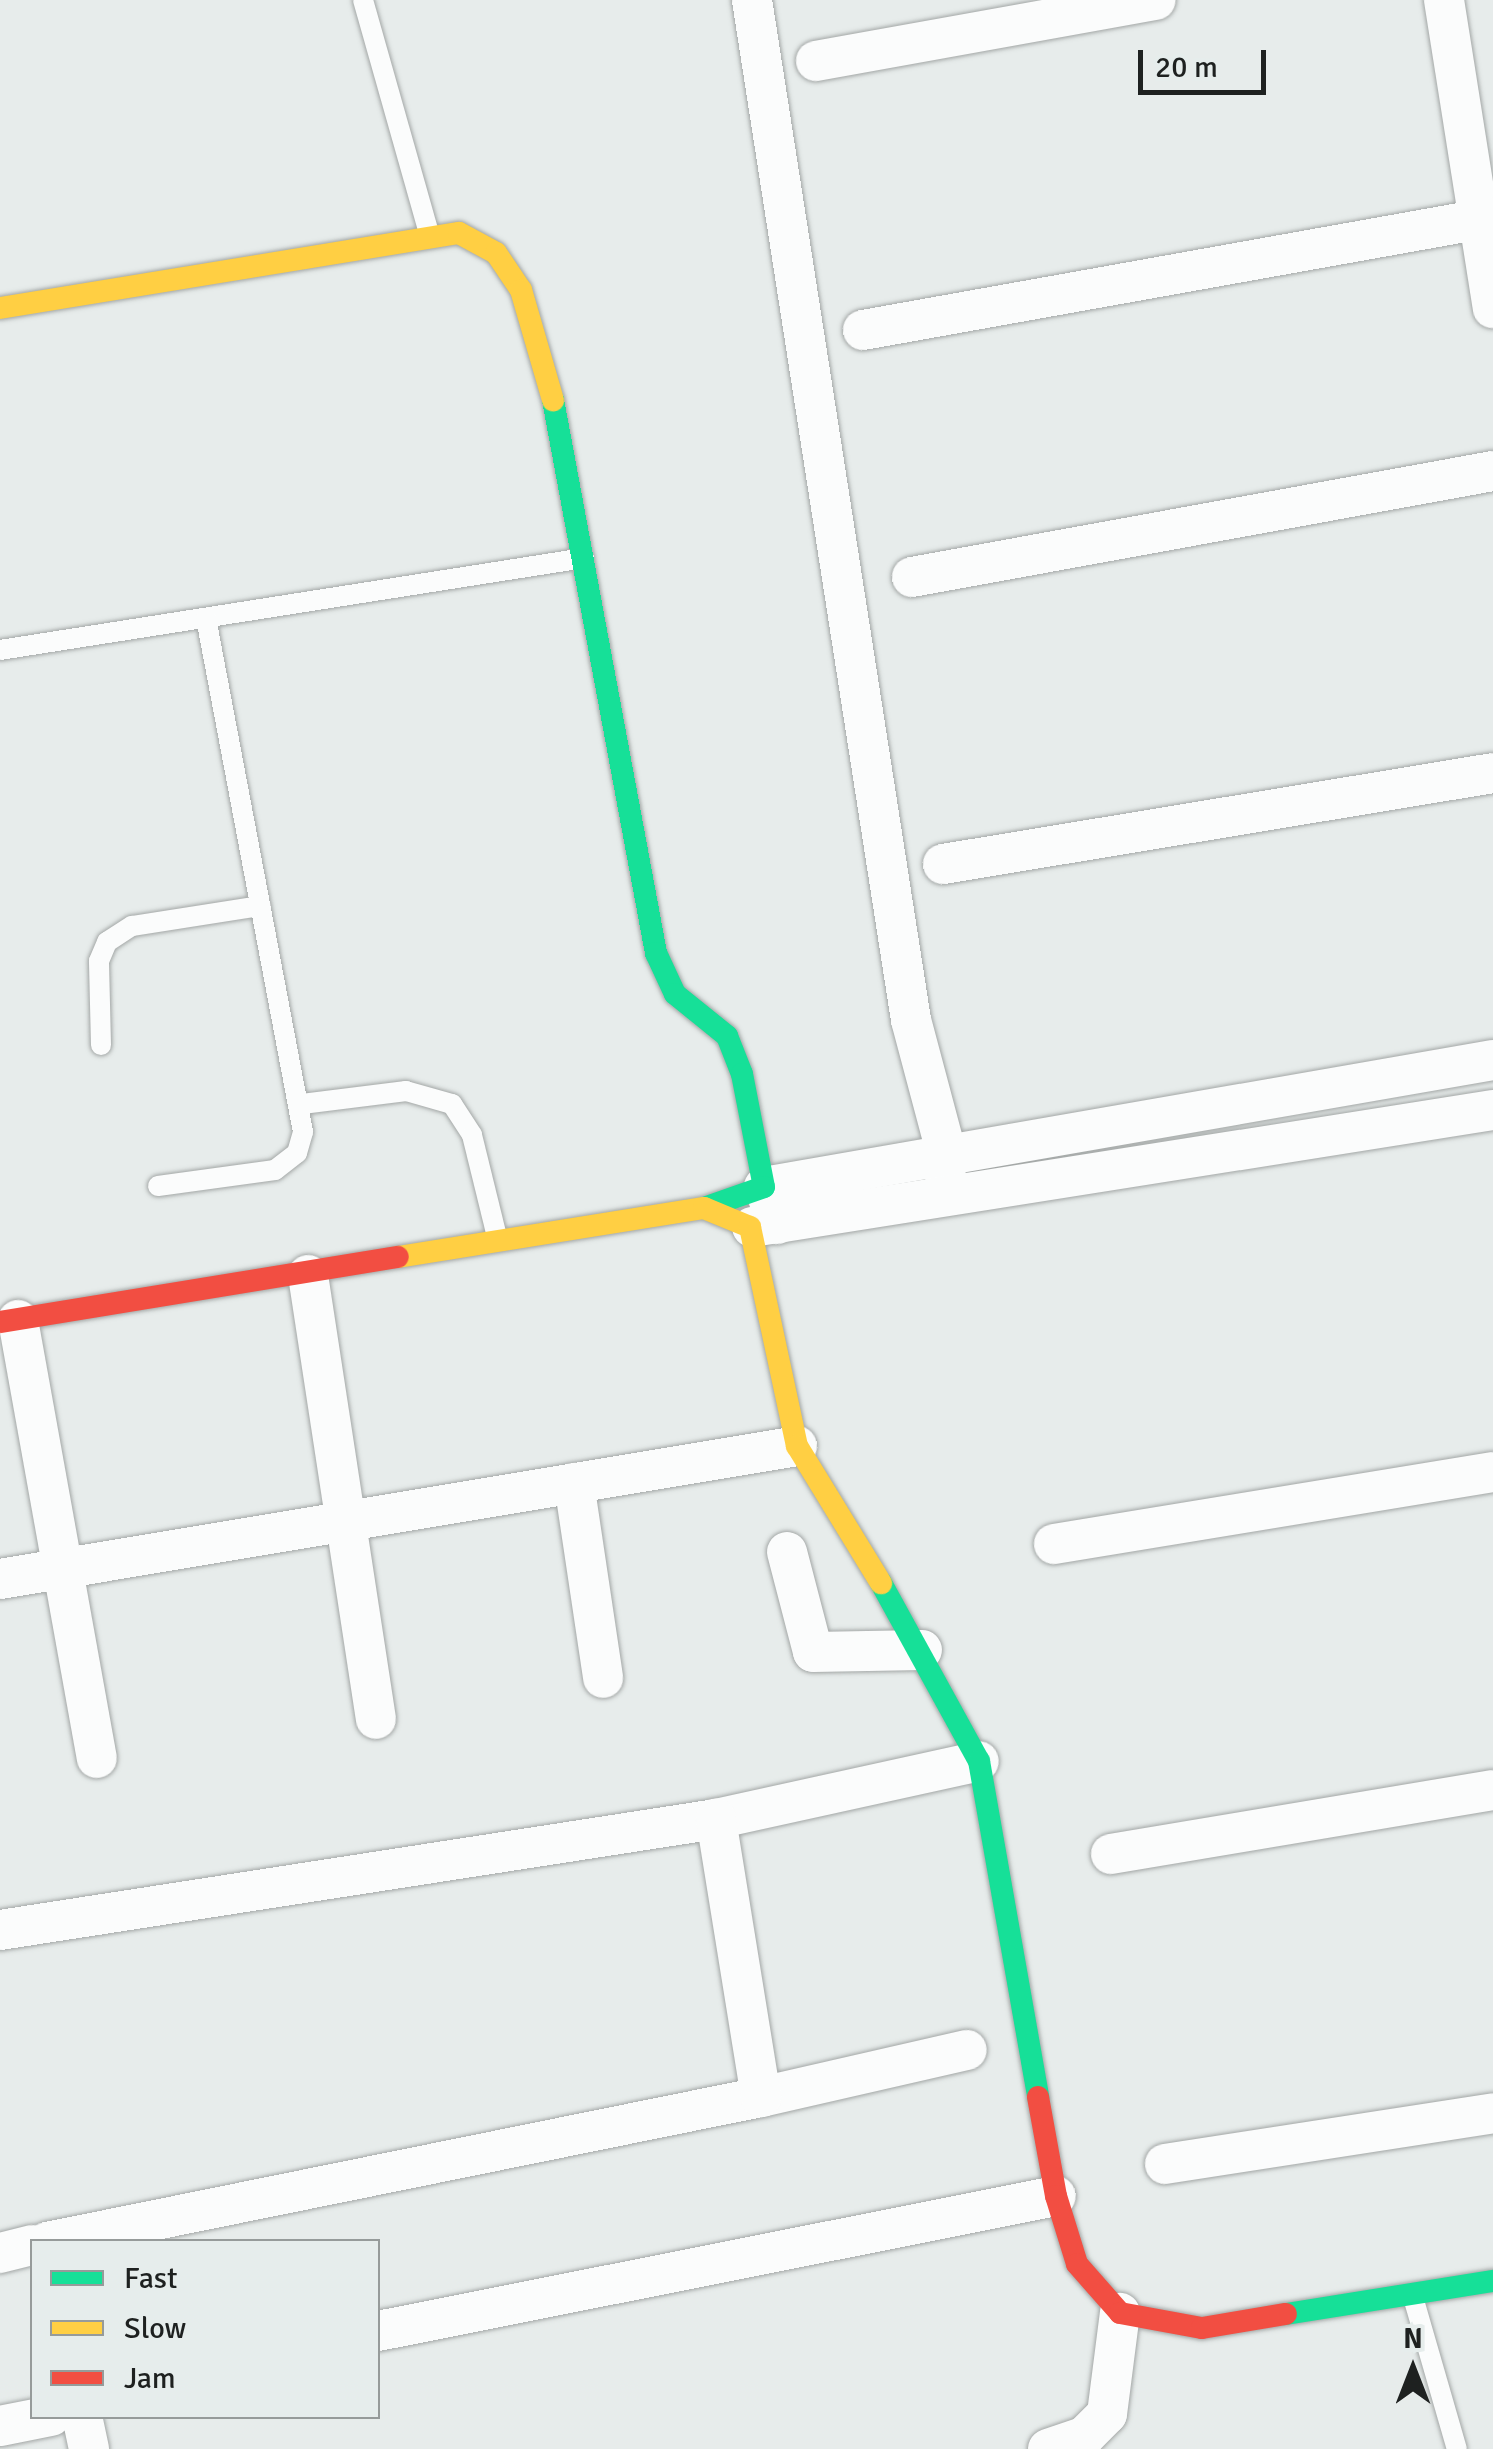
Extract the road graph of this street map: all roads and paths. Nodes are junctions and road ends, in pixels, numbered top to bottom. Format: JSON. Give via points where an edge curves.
{"nodes":[{"id":1,"x":363,"y":0,"type":"edge"},
{"id":2,"x":752,"y":0,"type":"edge"},
{"id":3,"x":1156,"y":0,"type":"edge"},
{"id":4,"x":1444,"y":0,"type":"edge"},
{"id":5,"x":816,"y":61,"type":"dead end"},
{"id":6,"x":1486,"y":218,"type":"edge"},
{"id":7,"x":429,"y":234,"type":"junction"},
{"id":8,"x":0,"y":308,"type":"edge"},
{"id":9,"x":1493,"y":308,"type":"edge"},
{"id":10,"x":863,"y":330,"type":"dead end"},
{"id":11,"x":1493,"y":471,"type":"edge"},
{"id":12,"x":586,"y":558,"type":"junction"},
{"id":13,"x":912,"y":577,"type":"dead end"},
{"id":14,"x":206,"y":618,"type":"junction"},
{"id":15,"x":0,"y":650,"type":"edge"},
{"id":16,"x":1493,"y":773,"type":"edge"},
{"id":17,"x":943,"y":864,"type":"dead end"},
{"id":18,"x":260,"y":906,"type":"junction"},
{"id":19,"x":102,"y":1045,"type":"dead end"},
{"id":20,"x":1493,"y":1060,"type":"edge"},
{"id":21,"x":302,"y":1104,"type":"junction"},
{"id":22,"x":1493,"y":1110,"type":"edge"},
{"id":23,"x":946,"y":1152,"type":"junction"},
{"id":24,"x":158,"y":1186,"type":"dead end"},
{"id":25,"x":946,"y":1195,"type":"junction"},
{"id":26,"x":704,"y":1208,"type":"junction"},
{"id":27,"x":764,"y":1212,"type":"junction"},
{"id":28,"x":498,"y":1243,"type":"junction"},
{"id":29,"x":308,"y":1275,"type":"junction"},
{"id":30,"x":9,"y":1321,"type":"edge"},
{"id":31,"x":797,"y":1446,"type":"junction"},
{"id":32,"x":1493,"y":1472,"type":"edge"},
{"id":33,"x":574,"y":1484,"type":"junction"},
{"id":34,"x":347,"y":1522,"type":"junction"},
{"id":35,"x":1054,"y":1544,"type":"dead end"},
{"id":36,"x":787,"y":1552,"type":"dead end"},
{"id":37,"x":62,"y":1570,"type":"junction"},
{"id":38,"x":0,"y":1579,"type":"edge"},
{"id":39,"x":922,"y":1650,"type":"junction"},
{"id":40,"x":603,"y":1678,"type":"dead end"},
{"id":41,"x":376,"y":1718,"type":"dead end"},
{"id":42,"x":97,"y":1758,"type":"dead end"},
{"id":43,"x":979,"y":1761,"type":"junction"},
{"id":44,"x":1493,"y":1790,"type":"edge"},
{"id":45,"x":716,"y":1819,"type":"junction"},
{"id":46,"x":1111,"y":1854,"type":"dead end"},
{"id":47,"x":0,"y":1930,"type":"edge"},
{"id":48,"x":967,"y":2050,"type":"dead end"},
{"id":49,"x":761,"y":2097,"type":"junction"},
{"id":50,"x":1493,"y":2112,"type":"edge"},
{"id":51,"x":1165,"y":2164,"type":"dead end"},
{"id":52,"x":1056,"y":2196,"type":"junction"},
{"id":53,"x":64,"y":2239,"type":"edge"},
{"id":54,"x":30,"y":2246,"type":"edge"},
{"id":55,"x":0,"y":2253,"type":"edge"},
{"id":56,"x":1493,"y":2280,"type":"edge"},
{"id":57,"x":1412,"y":2295,"type":"junction"},
{"id":58,"x":1120,"y":2313,"type":"junction"},
{"id":59,"x":380,"y":2331,"type":"edge"},
{"id":60,"x":36,"y":2419,"type":"edge"},
{"id":61,"x":83,"y":2419,"type":"edge"},
{"id":62,"x":0,"y":2426,"type":"edge"},
{"id":63,"x":89,"y":2449,"type":"edge"},
{"id":64,"x":1048,"y":2449,"type":"edge"},
{"id":65,"x":1457,"y":2449,"type":"edge"}],
"edges":[{"from":1,"to":7,"type":"lane"},
{"from":2,"to":23,"type":"street","via":[[911,1020]]},
{"from":3,"to":5,"type":"street"},
{"from":4,"to":6,"type":"street"},
{"from":6,"to":9,"type":"street"},
{"from":6,"to":10,"type":"street"},
{"from":7,"to":8,"type":"street"},
{"from":7,"to":12,"type":"street","via":[[458,234],[496,253],[521,290],[567,448]]},
{"from":11,"to":13,"type":"street"},
{"from":12,"to":14,"type":"lane"},
{"from":12,"to":27,"type":"street","via":[[656,953],[675,994],[727,1036],[742,1074]]},
{"from":14,"to":15,"type":"lane"},
{"from":14,"to":18,"type":"lane"},
{"from":16,"to":17,"type":"street"},
{"from":18,"to":19,"type":"lane","via":[[132,926],[107,942],[99,961]]},
{"from":18,"to":21,"type":"lane"},
{"from":20,"to":23,"type":"street"},
{"from":21,"to":24,"type":"lane","via":[[298,1153],[275,1170]]},
{"from":21,"to":28,"type":"lane","via":[[406,1091],[452,1104],[472,1134]]},
{"from":22,"to":25,"type":"street","via":[[984,1195]]},
{"from":23,"to":25,"type":"street"},
{"from":23,"to":27,"type":"street"},
{"from":25,"to":27,"type":"street"},
{"from":26,"to":27,"type":"street"},
{"from":26,"to":27,"type":"street"},
{"from":26,"to":28,"type":"street"},
{"from":27,"to":31,"type":"street"},
{"from":28,"to":29,"type":"street"},
{"from":29,"to":30,"type":"street"},
{"from":29,"to":34,"type":"street"},
{"from":30,"to":37,"type":"street"},
{"from":31,"to":33,"type":"street"},
{"from":31,"to":39,"type":"street"},
{"from":32,"to":35,"type":"street"},
{"from":33,"to":34,"type":"street"},
{"from":33,"to":40,"type":"street"},
{"from":34,"to":37,"type":"street"},
{"from":34,"to":41,"type":"street"},
{"from":36,"to":39,"type":"street","via":[[813,1652]]},
{"from":37,"to":38,"type":"street"},
{"from":37,"to":42,"type":"street"},
{"from":39,"to":43,"type":"street"},
{"from":43,"to":45,"type":"street"},
{"from":43,"to":52,"type":"street"},
{"from":44,"to":46,"type":"street"},
{"from":45,"to":47,"type":"street"},
{"from":45,"to":49,"type":"street"},
{"from":48,"to":49,"type":"street"},
{"from":49,"to":53,"type":"street"},
{"from":50,"to":51,"type":"street"},
{"from":52,"to":58,"type":"street","via":[[1077,2264]]},
{"from":52,"to":59,"type":"street"},
{"from":54,"to":55,"type":"street"},
{"from":56,"to":57,"type":"street"},
{"from":57,"to":58,"type":"street","via":[[1202,2328]]},
{"from":57,"to":65,"type":"lane"},
{"from":58,"to":64,"type":"street","via":[[1106,2414],[1084,2436]]},
{"from":60,"to":62,"type":"street"},
{"from":61,"to":63,"type":"street"}]}
